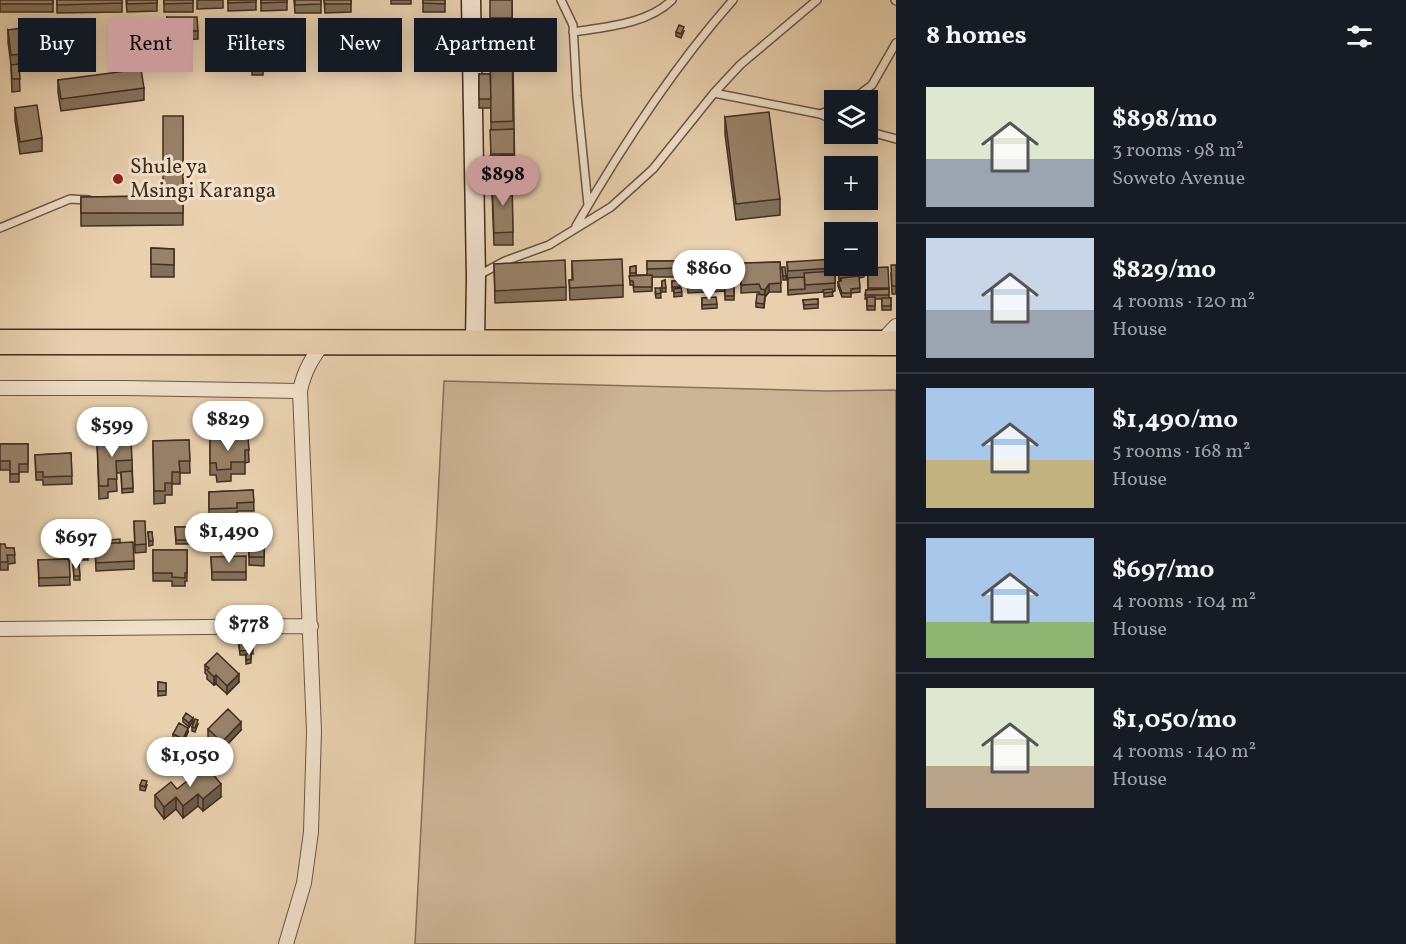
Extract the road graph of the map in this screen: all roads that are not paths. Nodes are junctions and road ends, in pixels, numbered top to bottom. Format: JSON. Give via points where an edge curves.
{"nodes":[{"id":1,"x":471,"y":0,"type":"edge"},
{"id":2,"x":561,"y":0,"type":"edge"},
{"id":3,"x":672,"y":0,"type":"edge"},
{"id":4,"x":733,"y":0,"type":"edge"},
{"id":5,"x":817,"y":0,"type":"edge"},
{"id":6,"x":573,"y":32,"type":"junction"},
{"id":7,"x":896,"y":43,"type":"edge"},
{"id":8,"x":866,"y":90,"type":"edge"},
{"id":9,"x":714,"y":93,"type":"junction"},
{"id":10,"x":824,"y":113,"type":"edge"},
{"id":11,"x":820,"y":114,"type":"junction"},
{"id":12,"x":824,"y":116,"type":"edge"},
{"id":13,"x":878,"y":134,"type":"edge"},
{"id":14,"x":896,"y":139,"type":"edge"},
{"id":15,"x":101,"y":201,"type":"edge"},
{"id":16,"x":588,"y":205,"type":"junction"},
{"id":17,"x":0,"y":228,"type":"edge"},
{"id":18,"x":575,"y":228,"type":"junction"},
{"id":19,"x":476,"y":277,"type":"junction"},
{"id":20,"x":891,"y":337,"type":"edge"},
{"id":21,"x":475,"y":341,"type":"junction"},
{"id":22,"x":0,"y":342,"type":"edge"},
{"id":23,"x":324,"y":342,"type":"junction"},
{"id":24,"x":0,"y":388,"type":"edge"},
{"id":25,"x":300,"y":392,"type":"junction"},
{"id":26,"x":311,"y":626,"type":"junction"},
{"id":27,"x":0,"y":628,"type":"edge"},
{"id":28,"x":286,"y":944,"type":"edge"}],
"edges":[{"from":1,"to":19,"type":"street"},
{"from":2,"to":6,"type":"lane","via":[[571,18]]},
{"from":3,"to":6,"type":"lane","via":[[625,23]]},
{"from":4,"to":16,"type":"lane","via":[[667,81]]},
{"from":5,"to":9,"type":"lane","via":[[740,65]]},
{"from":6,"to":16,"type":"lane"},
{"from":7,"to":8,"type":"lane"},
{"from":9,"to":11,"type":"lane"},
{"from":9,"to":18,"type":"lane","via":[[633,189]]},
{"from":10,"to":11,"type":"lane"},
{"from":11,"to":12,"type":"lane"},
{"from":13,"to":14,"type":"lane"},
{"from":15,"to":17,"type":"lane","via":[[70,199]]},
{"from":16,"to":18,"type":"lane"},
{"from":18,"to":19,"type":"lane","via":[[549,245],[505,261]]},
{"from":19,"to":21,"type":"street"},
{"from":20,"to":21,"type":"highway"},
{"from":21,"to":23,"type":"highway"},
{"from":22,"to":23,"type":"highway"},
{"from":23,"to":25,"type":"street","via":[[309,363]]},
{"from":24,"to":25,"type":"street"},
{"from":25,"to":26,"type":"street"},
{"from":26,"to":27,"type":"street"},
{"from":26,"to":28,"type":"street","via":[[314,731],[310,832],[304,883]]}]}
